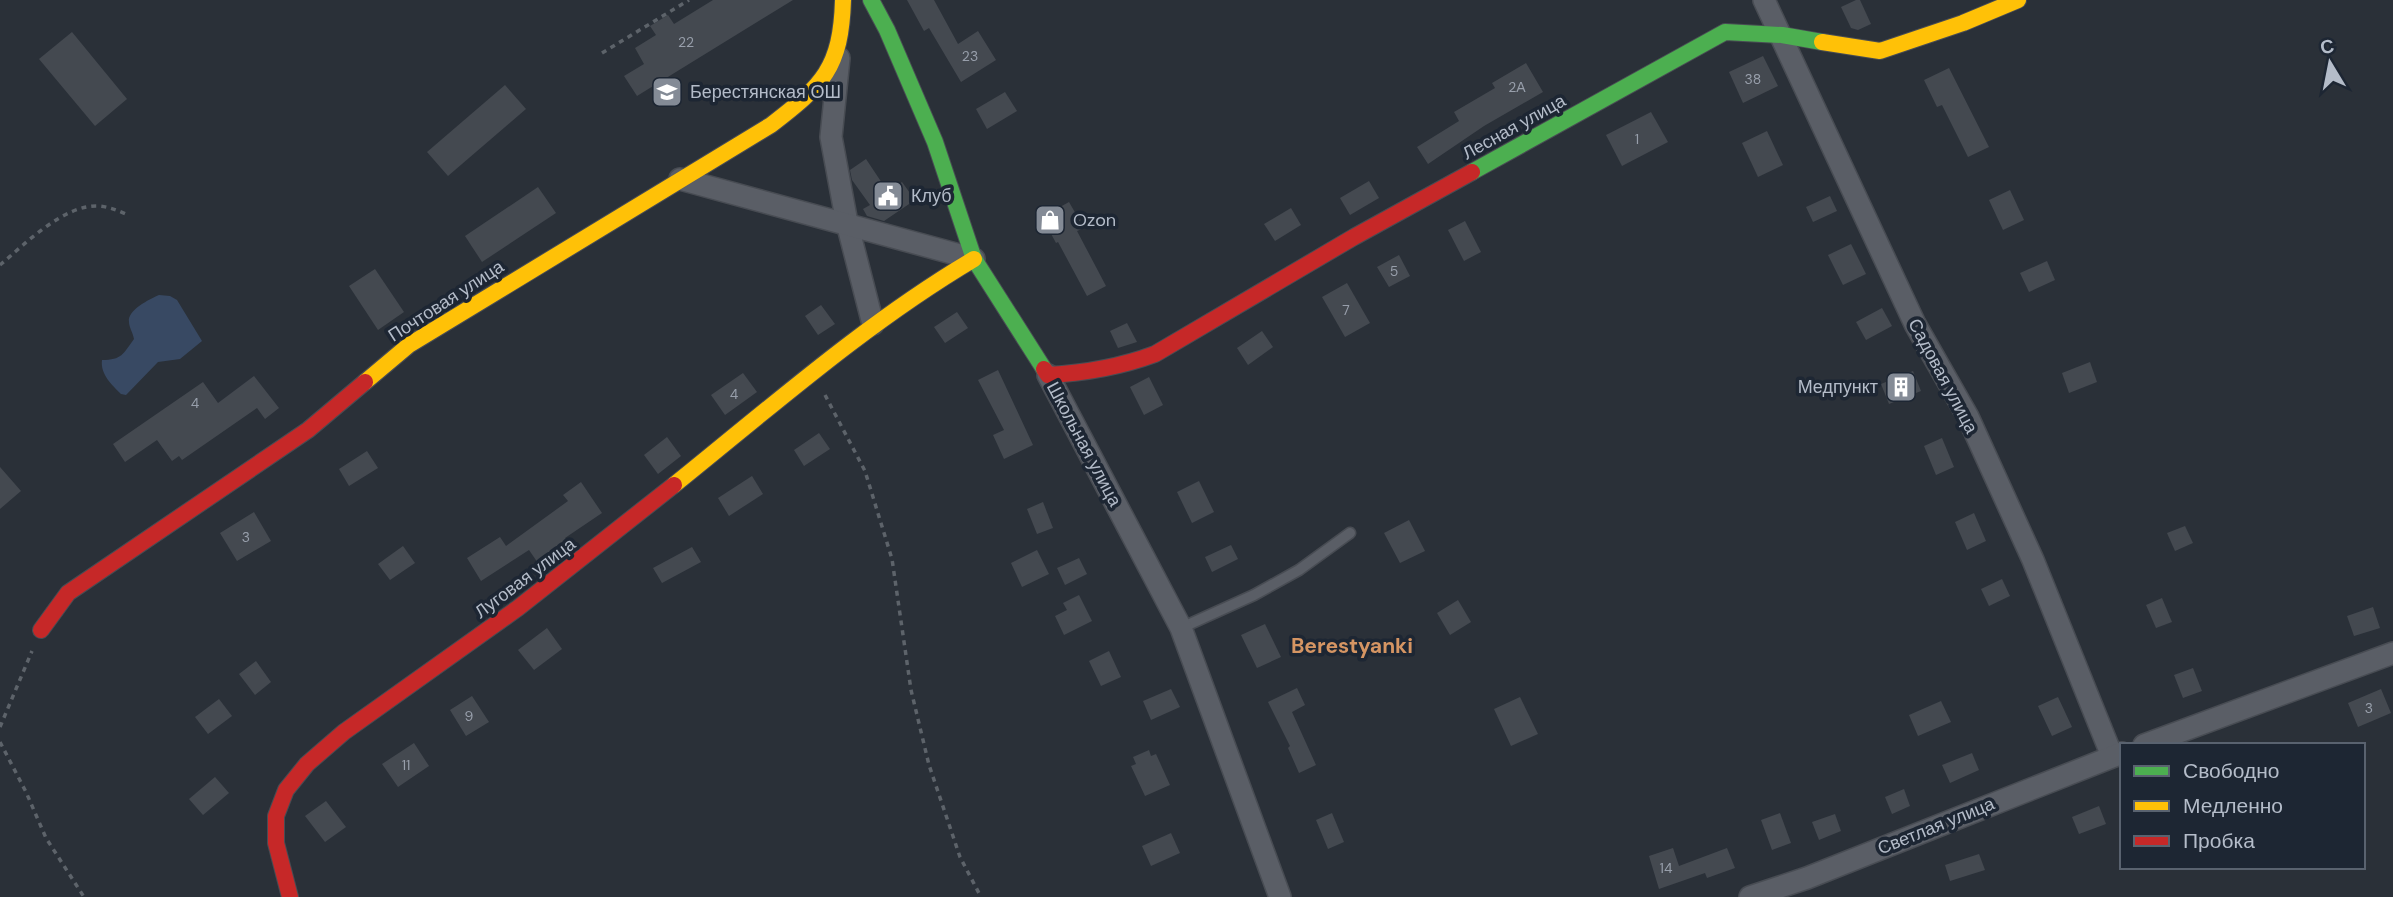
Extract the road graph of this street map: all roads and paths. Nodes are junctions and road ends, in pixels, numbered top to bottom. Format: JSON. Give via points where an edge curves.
{"nodes":[{"id":1,"x":689,"y":0,"type":"edge"},
{"id":2,"x":843,"y":0,"type":"edge"},
{"id":3,"x":871,"y":0,"type":"edge"},
{"id":4,"x":1765,"y":0,"type":"edge"},
{"id":5,"x":2018,"y":0,"type":"edge"},
{"id":6,"x":1782,"y":35,"type":"junction"},
{"id":7,"x":839,"y":50,"type":"junction"},
{"id":8,"x":602,"y":53,"type":"dead end"},
{"id":9,"x":680,"y":179,"type":"junction"},
{"id":10,"x":126,"y":214,"type":"dead end"},
{"id":11,"x":847,"y":223,"type":"junction"},
{"id":12,"x":974,"y":259,"type":"junction"},
{"id":13,"x":0,"y":265,"type":"edge"},
{"id":14,"x":873,"y":324,"type":"junction"},
{"id":15,"x":813,"y":373,"type":"junction"},
{"id":16,"x":1048,"y":375,"type":"junction"},
{"id":17,"x":1350,"y":533,"type":"dead end"},
{"id":18,"x":1181,"y":628,"type":"junction"},
{"id":19,"x":41,"y":630,"type":"joint"},
{"id":20,"x":2393,"y":653,"type":"edge"},
{"id":21,"x":0,"y":727,"type":"edge"},
{"id":22,"x":0,"y":742,"type":"edge"},
{"id":23,"x":2149,"y":743,"type":"edge"},
{"id":24,"x":2117,"y":755,"type":"edge"},
{"id":25,"x":84,"y":897,"type":"edge"},
{"id":26,"x":290,"y":897,"type":"edge"},
{"id":27,"x":981,"y":897,"type":"edge"},
{"id":28,"x":1280,"y":897,"type":"edge"},
{"id":29,"x":1750,"y":897,"type":"edge"}],
"edges":[{"from":1,"to":8,"type":"path"},
{"from":2,"to":7,"type":"street","name":"Почтовая улица"},
{"from":3,"to":12,"type":"street","name":"Школьная улица","via":[[935,142]]},
{"from":4,"to":6,"type":"street","name":"Садовая улица"},
{"from":5,"to":6,"type":"street","name":"Лесная улица","via":[[1880,51]]},
{"from":6,"to":16,"type":"street","name":"Лесная улица","via":[[1725,32],[1354,237],[1155,354],[1100,372]]},
{"from":6,"to":24,"type":"street","name":"Садовая улица","via":[[1915,324],[1968,417]]},
{"from":7,"to":9,"type":"street","name":"Почтовая улица","via":[[828,74],[804,100],[772,125]]},
{"from":7,"to":11,"type":"street","via":[[831,138]]},
{"from":9,"to":11,"type":"street"},
{"from":9,"to":19,"type":"street","name":"Почтовая улица","via":[[409,345],[308,430],[68,593]]},
{"from":10,"to":13,"type":"path","via":[[96,206],[69,213]]},
{"from":11,"to":12,"type":"street"},
{"from":11,"to":14,"type":"street"},
{"from":12,"to":14,"type":"street","name":"Луговая улица"},
{"from":12,"to":16,"type":"street","name":"Школьная улица"},
{"from":14,"to":15,"type":"street","name":"Луговая улица"},
{"from":15,"to":26,"type":"street","name":"Луговая улица","via":[[582,560],[304,766],[285,793],[275,823],[277,856]]},
{"from":15,"to":27,"type":"path","via":[[865,471],[892,559],[911,690],[929,765],[960,858]]},
{"from":16,"to":18,"type":"street","name":"Школьная улица"},
{"from":17,"to":18,"type":"lane","via":[[1254,595]]},
{"from":18,"to":28,"type":"street","name":"Школьная улица"},
{"from":19,"to":21,"type":"path"},
{"from":20,"to":23,"type":"street"},
{"from":22,"to":25,"type":"path","via":[[46,838]]},
{"from":24,"to":29,"type":"street","name":"Светлая улица"}]}
